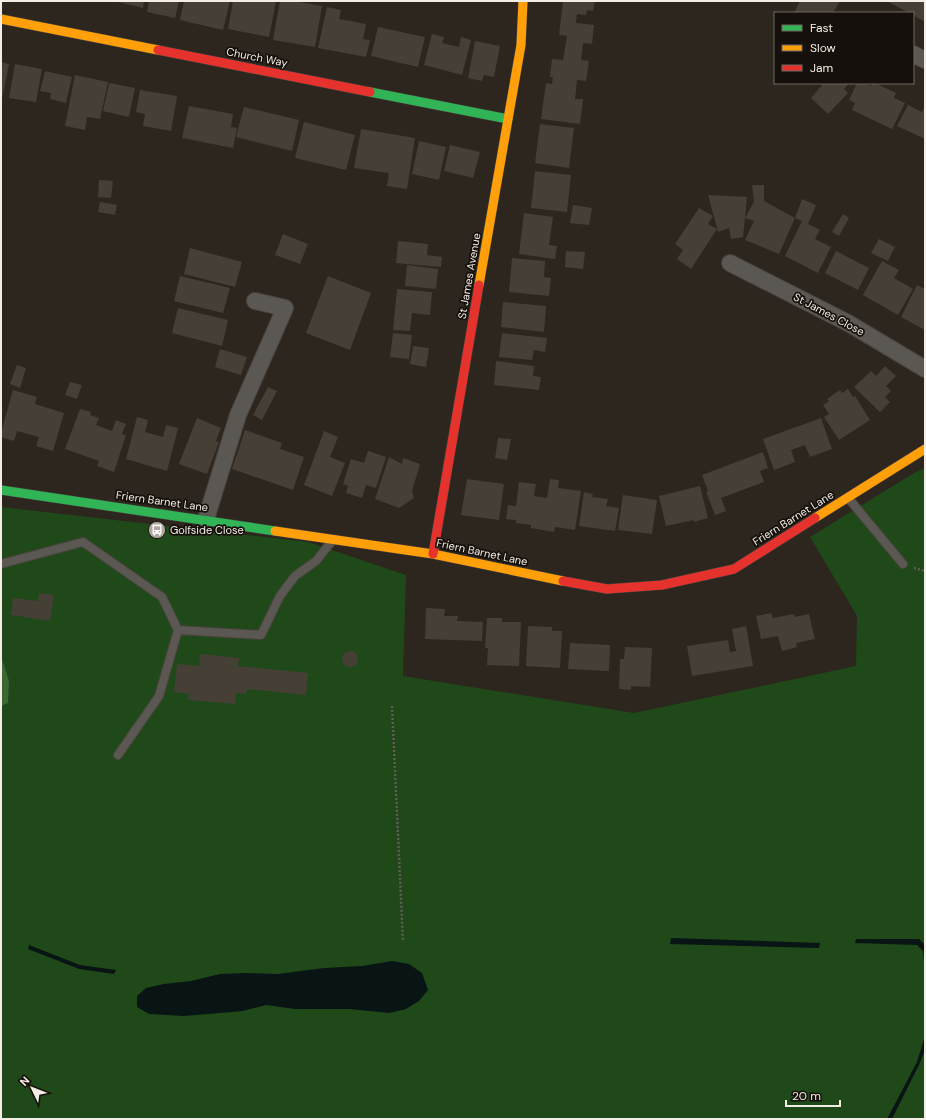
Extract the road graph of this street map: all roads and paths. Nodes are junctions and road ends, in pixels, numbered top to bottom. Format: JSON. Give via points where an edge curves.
{"nodes":[{"id":1,"x":524,"y":1,"type":"edge"},
{"id":2,"x":1,"y":19,"type":"edge"},
{"id":3,"x":914,"y":54,"type":"edge"},
{"id":4,"x":925,"y":60,"type":"edge"},
{"id":5,"x":508,"y":119,"type":"junction"},
{"id":6,"x":730,"y":263,"type":"dead end"},
{"id":7,"x":255,"y":301,"type":"dead end"},
{"id":8,"x":925,"y":369,"type":"edge"},
{"id":9,"x":925,"y":449,"type":"edge"},
{"id":10,"x":1,"y":490,"type":"edge"},
{"id":11,"x":848,"y":498,"type":"junction"},
{"id":12,"x":206,"y":520,"type":"junction"},
{"id":13,"x":334,"y":539,"type":"junction"},
{"id":14,"x":433,"y":554,"type":"junction"},
{"id":15,"x":1,"y":564,"type":"edge"},
{"id":16,"x":903,"y":564,"type":"dead end"},
{"id":17,"x":178,"y":630,"type":"junction"},
{"id":18,"x":392,"y":706,"type":"dead end"},
{"id":19,"x":118,"y":755,"type":"dead end"},
{"id":20,"x":403,"y":942,"type":"dead end"}],
"edges":[{"from":1,"to":5,"type":"street","name":"St James Avenue","via":[[521,45]]},
{"from":2,"to":5,"type":"street","name":"Church Way"},
{"from":3,"to":4,"type":"street"},
{"from":5,"to":14,"type":"street","name":"St James Avenue"},
{"from":6,"to":8,"type":"street","name":"St James Close","via":[[848,323]]},
{"from":7,"to":12,"type":"street","via":[[285,308],[238,415]]},
{"from":9,"to":11,"type":"street","name":"Friern Barnet Lane"},
{"from":10,"to":12,"type":"street","name":"Friern Barnet Lane"},
{"from":11,"to":14,"type":"street","name":"Friern Barnet Lane","via":[[734,569],[662,585],[607,589]]},
{"from":11,"to":16,"type":"lane"},
{"from":12,"to":13,"type":"street","name":"Friern Barnet Lane"},
{"from":13,"to":14,"type":"street","name":"Friern Barnet Lane"},
{"from":13,"to":17,"type":"lane","via":[[316,561],[295,576],[280,596],[261,635]]},
{"from":15,"to":17,"type":"lane","via":[[83,542],[162,597]]},
{"from":17,"to":19,"type":"lane","via":[[159,696]]},
{"from":18,"to":20,"type":"path"}]}
